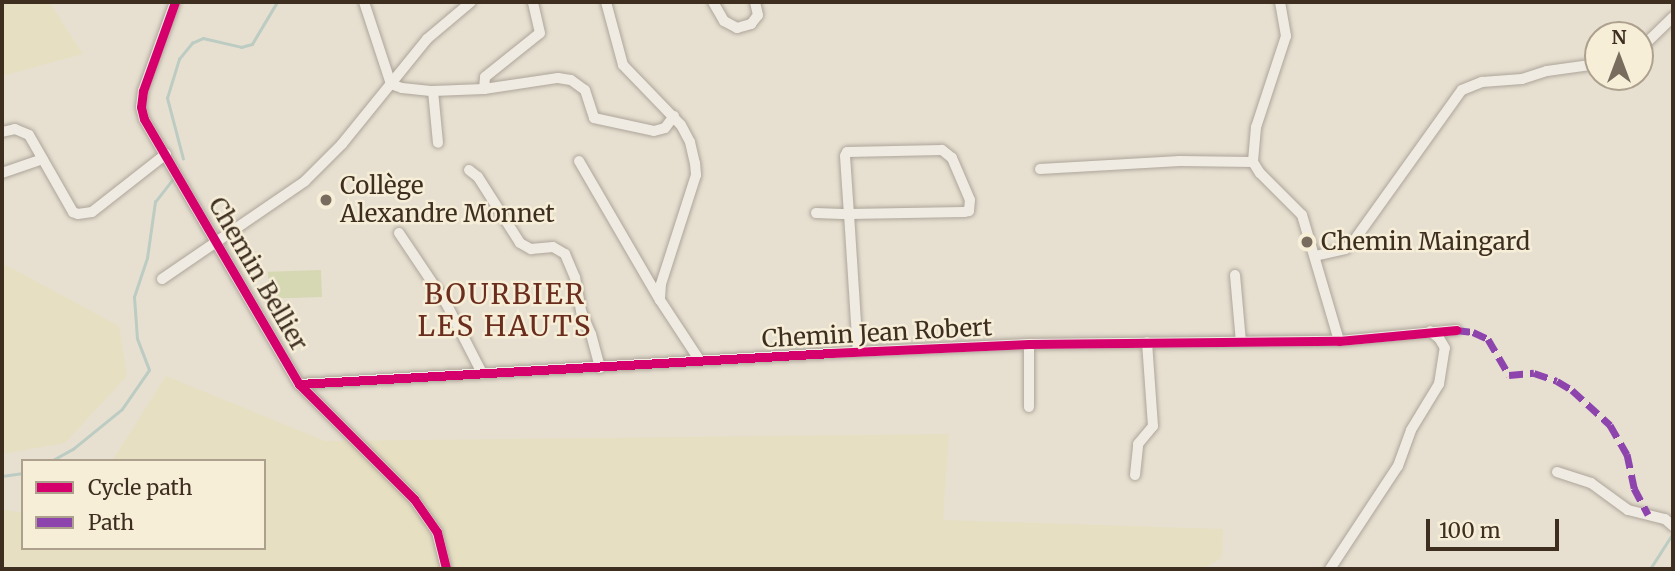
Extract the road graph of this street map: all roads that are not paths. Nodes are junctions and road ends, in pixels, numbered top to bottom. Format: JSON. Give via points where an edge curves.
{"nodes":[{"id":1,"x":176,"y":2,"type":"edge"},
{"id":2,"x":363,"y":2,"type":"edge"},
{"id":3,"x":471,"y":2,"type":"edge"},
{"id":4,"x":533,"y":2,"type":"edge"},
{"id":5,"x":606,"y":2,"type":"edge"},
{"id":6,"x":713,"y":2,"type":"edge"},
{"id":7,"x":755,"y":2,"type":"edge"},
{"id":8,"x":1280,"y":2,"type":"edge"},
{"id":9,"x":1673,"y":17,"type":"edge"},
{"id":10,"x":1654,"y":35,"type":"edge"},
{"id":11,"x":1584,"y":66,"type":"edge"},
{"id":12,"x":391,"y":84,"type":"junction"},
{"id":13,"x":484,"y":89,"type":"junction"},
{"id":14,"x":433,"y":91,"type":"junction"},
{"id":15,"x":674,"y":116,"type":"junction"},
{"id":16,"x":2,"y":132,"type":"edge"},
{"id":17,"x":438,"y":143,"type":"dead end"},
{"id":18,"x":166,"y":154,"type":"junction"},
{"id":19,"x":43,"y":159,"type":"junction"},
{"id":20,"x":579,"y":161,"type":"dead end"},
{"id":21,"x":1254,"y":162,"type":"junction"},
{"id":22,"x":1040,"y":169,"type":"dead end"},
{"id":23,"x":469,"y":170,"type":"dead end"},
{"id":24,"x":2,"y":173,"type":"edge"},
{"id":25,"x":816,"y":213,"type":"dead end"},
{"id":26,"x":849,"y":214,"type":"junction"},
{"id":27,"x":399,"y":233,"type":"dead end"},
{"id":28,"x":217,"y":240,"type":"junction"},
{"id":29,"x":1315,"y":256,"type":"junction"},
{"id":30,"x":1235,"y":275,"type":"dead end"},
{"id":31,"x":162,"y":279,"type":"dead end"},
{"id":32,"x":660,"y":300,"type":"junction"},
{"id":33,"x":1456,"y":330,"type":"dead end"},
{"id":34,"x":1429,"y":331,"type":"junction"},
{"id":35,"x":1339,"y":341,"type":"junction"},
{"id":36,"x":1147,"y":342,"type":"junction"},
{"id":37,"x":1241,"y":342,"type":"junction"},
{"id":38,"x":1029,"y":344,"type":"junction"},
{"id":39,"x":858,"y":352,"type":"junction"},
{"id":40,"x":700,"y":362,"type":"junction"},
{"id":41,"x":600,"y":368,"type":"junction"},
{"id":42,"x":482,"y":373,"type":"junction"},
{"id":43,"x":299,"y":384,"type":"junction"},
{"id":44,"x":1029,"y":407,"type":"dead end"},
{"id":45,"x":1557,"y":472,"type":"dead end"},
{"id":46,"x":1135,"y":475,"type":"dead end"},
{"id":47,"x":1673,"y":526,"type":"edge"},
{"id":48,"x":446,"y":569,"type":"edge"},
{"id":49,"x":1331,"y":569,"type":"edge"}],
"edges":[{"from":1,"to":18,"type":"street","name":"Chemin Bellier","via":[[141,107]]},
{"from":2,"to":12,"type":"street"},
{"from":3,"to":12,"type":"street","via":[[433,32]]},
{"from":4,"to":13,"type":"street","via":[[540,33],[485,78]]},
{"from":5,"to":15,"type":"street","via":[[623,65]]},
{"from":6,"to":7,"type":"street","via":[[724,21],[737,28],[751,24],[758,15]]},
{"from":8,"to":21,"type":"street","via":[[1286,36],[1256,127]]},
{"from":9,"to":10,"type":"street"},
{"from":11,"to":29,"type":"street","via":[[1482,82],[1462,90],[1353,242],[1335,253]]},
{"from":12,"to":14,"type":"street"},
{"from":12,"to":28,"type":"street","via":[[305,181]]},
{"from":13,"to":14,"type":"street"},
{"from":13,"to":15,"type":"street","via":[[558,78],[585,90],[594,118],[654,131],[665,128]]},
{"from":14,"to":17,"type":"street"},
{"from":15,"to":32,"type":"street","via":[[690,142],[696,175]]},
{"from":16,"to":19,"type":"street","via":[[24,131]]},
{"from":18,"to":19,"type":"street","via":[[85,215],[73,212]]},
{"from":18,"to":28,"type":"street","name":"Chemin Bellier"},
{"from":19,"to":24,"type":"street"},
{"from":20,"to":32,"type":"street"},
{"from":21,"to":22,"type":"street"},
{"from":21,"to":29,"type":"street","via":[[1302,215]]},
{"from":23,"to":41,"type":"street","via":[[520,243],[531,248],[553,247],[565,254]]},
{"from":25,"to":26,"type":"street"},
{"from":26,"to":26,"type":"street","via":[[964,212],[971,205],[951,158],[942,150],[853,151],[845,156]]},
{"from":26,"to":39,"type":"street"},
{"from":27,"to":42,"type":"street","via":[[446,303]]},
{"from":28,"to":31,"type":"street"},
{"from":28,"to":43,"type":"street","name":"Chemin Bellier"},
{"from":29,"to":35,"type":"street"},
{"from":30,"to":37,"type":"street"},
{"from":32,"to":40,"type":"street"},
{"from":33,"to":34,"type":"street","name":"Chemin Jean Robert"},
{"from":34,"to":35,"type":"street","name":"Chemin Jean Robert"},
{"from":34,"to":49,"type":"street","via":[[1445,348],[1439,384],[1411,429],[1398,466]]},
{"from":35,"to":37,"type":"street","name":"Chemin Jean Robert"},
{"from":36,"to":37,"type":"street","name":"Chemin Jean Robert"},
{"from":36,"to":38,"type":"street","name":"Chemin Jean Robert"},
{"from":36,"to":46,"type":"street","via":[[1153,426],[1138,444]]},
{"from":38,"to":39,"type":"street","name":"Chemin Jean Robert"},
{"from":38,"to":44,"type":"street","name":"Chemin Jean Robert"},
{"from":39,"to":40,"type":"street","name":"Chemin Jean Robert"},
{"from":40,"to":41,"type":"street","name":"Chemin Jean Robert"},
{"from":41,"to":42,"type":"street","name":"Chemin Jean Robert"},
{"from":42,"to":43,"type":"street","name":"Chemin Jean Robert"},
{"from":43,"to":48,"type":"street","name":"Chemin Bellier","via":[[414,499],[437,532]]},
{"from":45,"to":47,"type":"street","via":[[1591,483],[1628,510],[1665,519]]}]}
